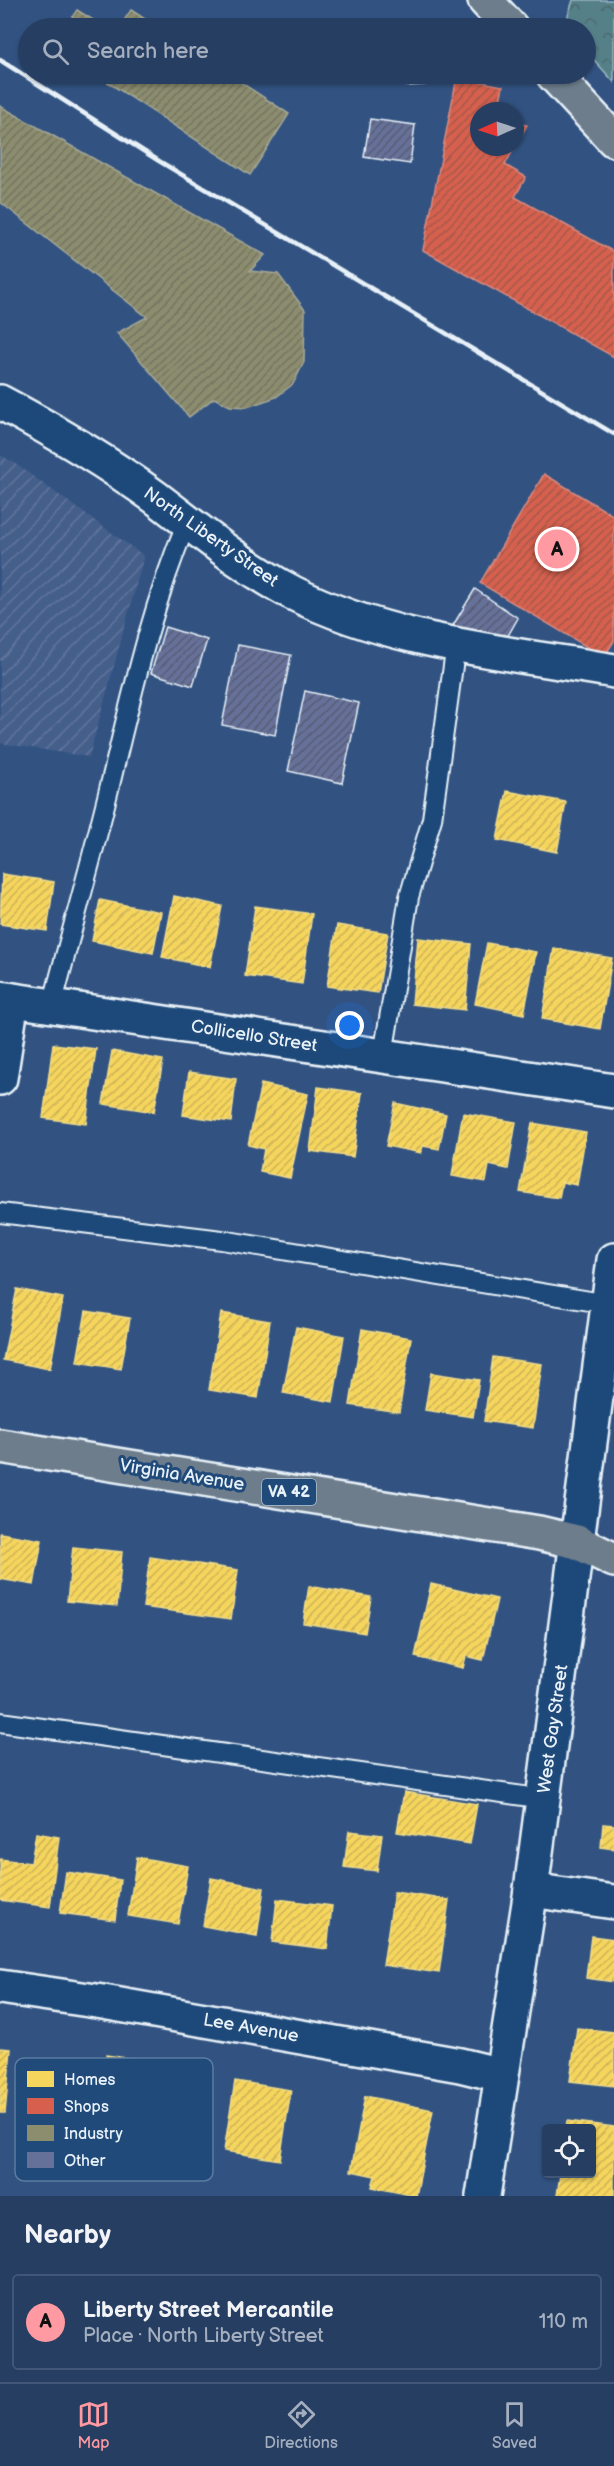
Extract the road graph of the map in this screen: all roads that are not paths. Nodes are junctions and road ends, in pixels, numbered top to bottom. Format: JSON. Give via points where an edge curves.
{"nodes":[{"id":1,"x":485,"y":0,"type":"edge"},
{"id":2,"x":502,"y":18,"type":"edge"},
{"id":3,"x":562,"y":84,"type":"edge"},
{"id":4,"x":614,"y":140,"type":"edge"},
{"id":5,"x":0,"y":402,"type":"edge"},
{"id":6,"x":187,"y":522,"type":"junction"},
{"id":7,"x":456,"y":644,"type":"junction"},
{"id":8,"x":614,"y":671,"type":"edge"},
{"id":9,"x":6,"y":999,"type":"edge"},
{"id":10,"x":52,"y":1006,"type":"junction"},
{"id":11,"x":383,"y":1056,"type":"junction"},
{"id":12,"x":0,"y":1078,"type":"edge"},
{"id":13,"x":614,"y":1090,"type":"edge"},
{"id":14,"x":0,"y":1213,"type":"edge"},
{"id":15,"x":612,"y":1286,"type":"edge"},
{"id":16,"x":0,"y":1446,"type":"edge"},
{"id":17,"x":614,"y":1537,"type":"edge"},
{"id":18,"x":577,"y":1542,"type":"junction"},
{"id":19,"x":614,"y":1560,"type":"edge"},
{"id":20,"x":0,"y":1722,"type":"edge"},
{"id":21,"x":544,"y":1799,"type":"junction"},
{"id":22,"x":531,"y":1890,"type":"junction"},
{"id":23,"x":614,"y":1902,"type":"edge"},
{"id":24,"x":0,"y":1987,"type":"edge"},
{"id":25,"x":501,"y":2075,"type":"junction"},
{"id":26,"x":483,"y":2196,"type":"edge"}],
"edges":[{"from":1,"to":2,"type":"main road"},
{"from":3,"to":4,"type":"main road"},
{"from":5,"to":6,"type":"street","name":"North Liberty Street","via":[[82,450]]},
{"from":6,"to":7,"type":"street","name":"North Liberty Street","via":[[256,573],[332,611],[373,626]]},
{"from":6,"to":10,"type":"lane","via":[[148,630]]},
{"from":7,"to":8,"type":"street","name":"North Liberty Street"},
{"from":7,"to":11,"type":"lane","via":[[432,819],[408,897]]},
{"from":9,"to":10,"type":"street","name":"Collicello Street"},
{"from":9,"to":12,"type":"street"},
{"from":10,"to":11,"type":"street","name":"Collicello Street"},
{"from":11,"to":13,"type":"street","name":"Collicello Street"},
{"from":14,"to":15,"type":"lane"},
{"from":15,"to":18,"type":"street","name":"West Gay Street"},
{"from":16,"to":18,"type":"main road","name":"Virginia Avenue","number":"VA 42"},
{"from":17,"to":18,"type":"main road","number":"VA 42"},
{"from":18,"to":19,"type":"main road","number":"VA 42"},
{"from":18,"to":21,"type":"street","name":"West Gay Street"},
{"from":20,"to":21,"type":"lane"},
{"from":21,"to":22,"type":"street","name":"West Gay Street"},
{"from":22,"to":23,"type":"street"},
{"from":22,"to":25,"type":"street","name":"West Gay Street"},
{"from":24,"to":25,"type":"street","name":"Lee Avenue","via":[[115,2004]]},
{"from":25,"to":26,"type":"street","name":"West Gay Street"}]}
